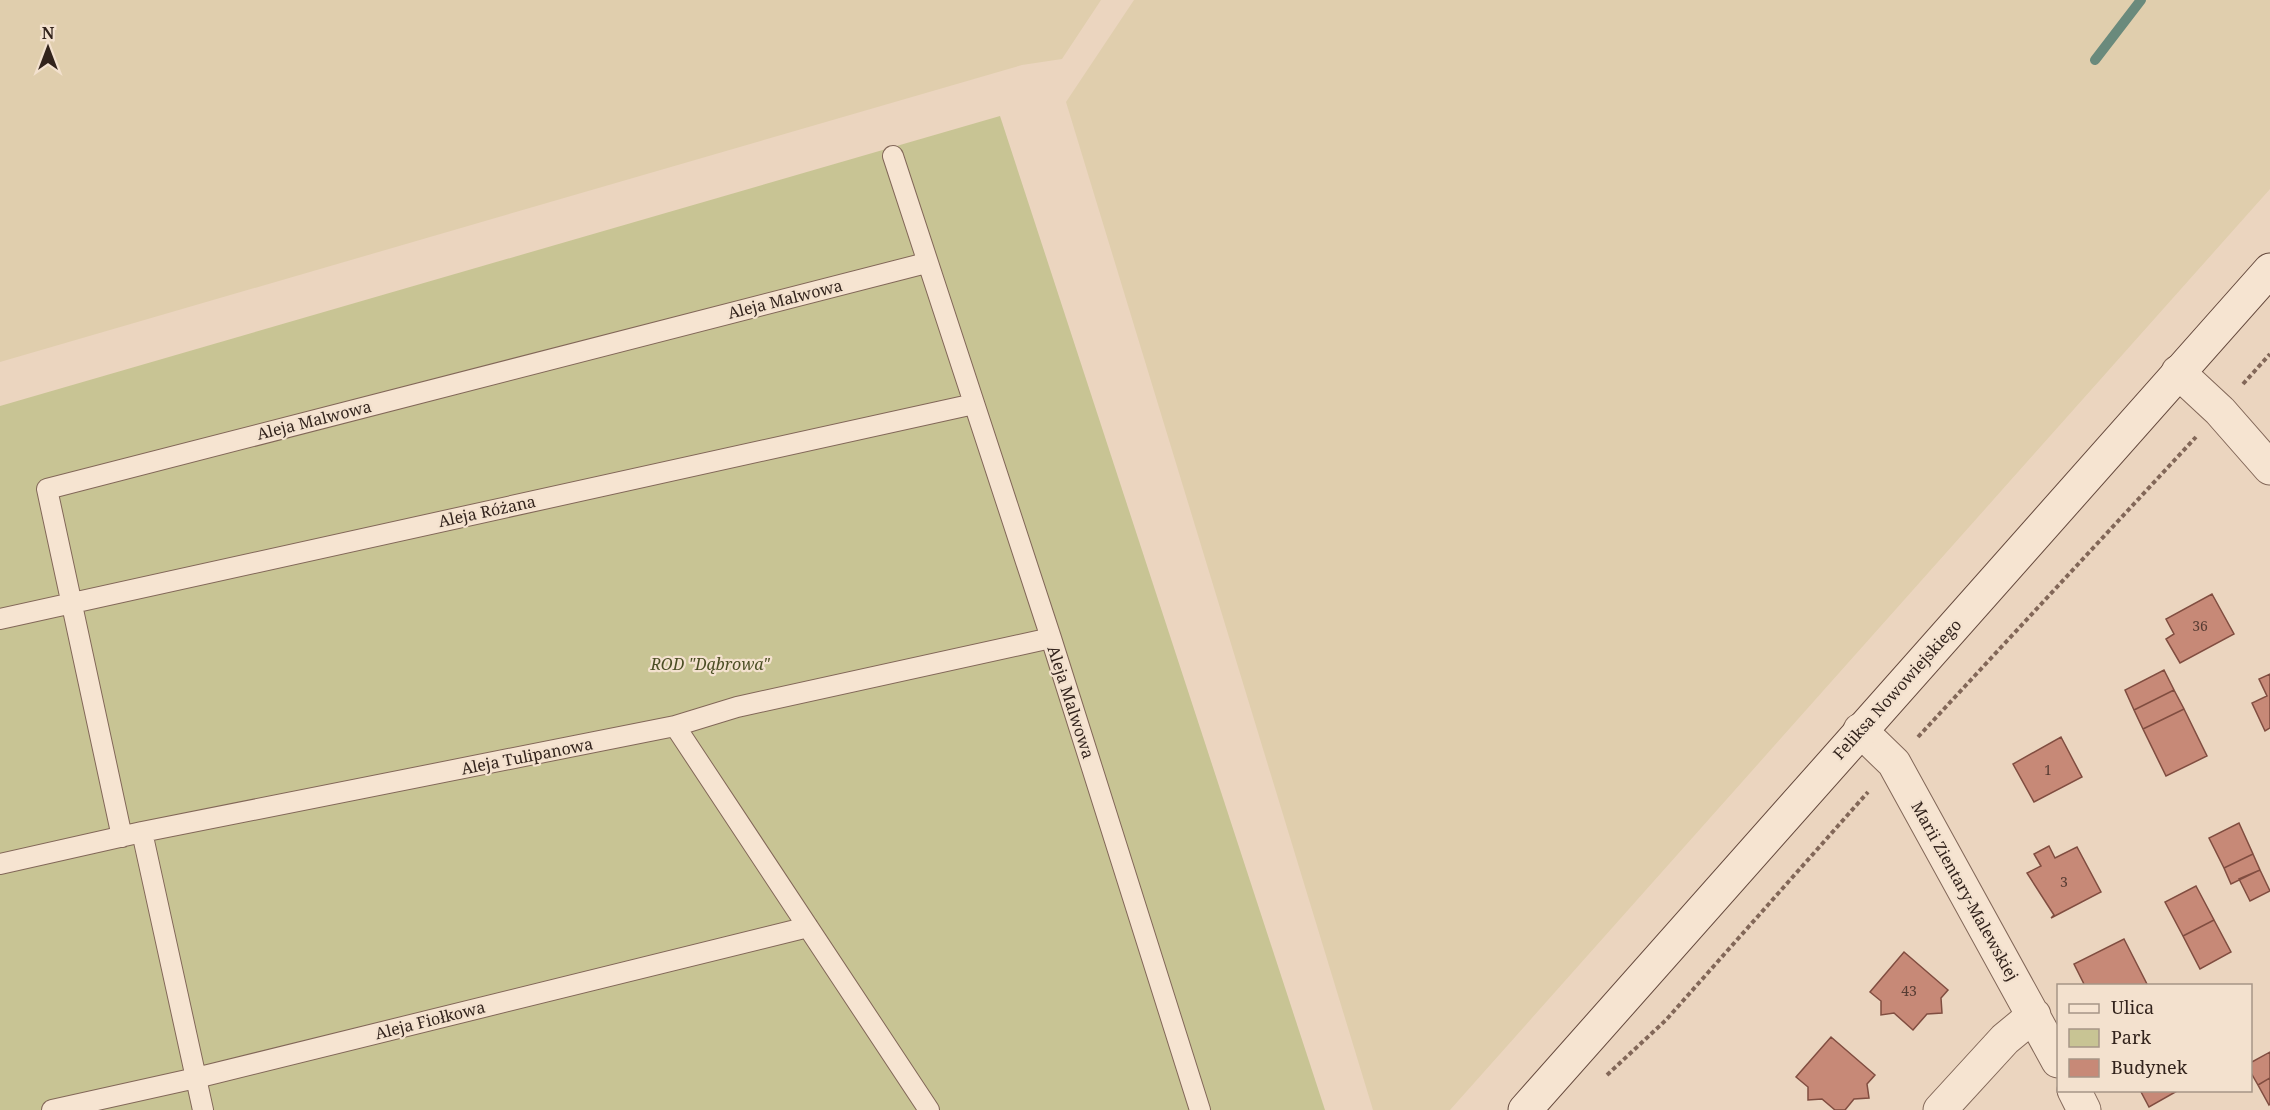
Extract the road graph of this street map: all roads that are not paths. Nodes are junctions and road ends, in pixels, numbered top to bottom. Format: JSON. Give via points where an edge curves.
{"nodes":[{"id":1,"x":893,"y":156,"type":"dead end"},
{"id":2,"x":926,"y":262,"type":"junction"},
{"id":3,"x":2270,"y":270,"type":"edge"},
{"id":4,"x":2178,"y":372,"type":"junction"},
{"id":5,"x":974,"y":404,"type":"junction"},
{"id":6,"x":2270,"y":468,"type":"edge"},
{"id":7,"x":72,"y":603,"type":"junction"},
{"id":8,"x":0,"y":619,"type":"edge"},
{"id":9,"x":1051,"y":638,"type":"junction"},
{"id":10,"x":675,"y":726,"type":"junction"},
{"id":11,"x":1860,"y":730,"type":"junction"},
{"id":12,"x":142,"y":832,"type":"junction"},
{"id":13,"x":122,"y":837,"type":"junction"},
{"id":14,"x":0,"y":864,"type":"edge"},
{"id":15,"x":808,"y":927,"type":"junction"},
{"id":16,"x":2034,"y":1015,"type":"junction"},
{"id":17,"x":2057,"y":1059,"type":"edge"},
{"id":18,"x":196,"y":1078,"type":"junction"},
{"id":19,"x":2075,"y":1092,"type":"edge"},
{"id":20,"x":52,"y":1110,"type":"edge"},
{"id":21,"x":203,"y":1110,"type":"edge"},
{"id":22,"x":929,"y":1110,"type":"edge"},
{"id":23,"x":1200,"y":1110,"type":"edge"},
{"id":24,"x":1525,"y":1110,"type":"edge"},
{"id":25,"x":1940,"y":1110,"type":"edge"},
{"id":26,"x":2084,"y":1110,"type":"edge"}],
"edges":[{"from":1,"to":2,"type":"lane","name":"Aleja Malwowa"},
{"from":2,"to":5,"type":"lane","name":"Aleja Malwowa"},
{"from":2,"to":7,"type":"lane","name":"Aleja Malwowa","via":[[47,489]]},
{"from":3,"to":4,"type":"street","name":"Feliksa Nowowiejskiego"},
{"from":4,"to":6,"type":"street","via":[[2220,411]]},
{"from":4,"to":11,"type":"street","name":"Feliksa Nowowiejskiego"},
{"from":5,"to":7,"type":"lane","name":"Aleja Różana"},
{"from":5,"to":9,"type":"lane","name":"Aleja Malwowa"},
{"from":7,"to":8,"type":"lane","name":"Aleja Różana"},
{"from":7,"to":13,"type":"lane","name":"Aleja Malwowa"},
{"from":9,"to":10,"type":"lane","name":"Aleja Tulipanowa","via":[[737,707]]},
{"from":9,"to":23,"type":"lane","name":"Aleja Malwowa"},
{"from":10,"to":12,"type":"lane","name":"Aleja Tulipanowa"},
{"from":10,"to":15,"type":"lane"},
{"from":11,"to":16,"type":"street","name":"Marii Zientary-Malewskiej","via":[[1894,763]]},
{"from":11,"to":24,"type":"street","name":"Feliksa Nowowiejskiego"},
{"from":12,"to":13,"type":"lane","name":"Aleja Tulipanowa"},
{"from":12,"to":18,"type":"lane"},
{"from":13,"to":14,"type":"lane","name":"Aleja Tulipanowa"},
{"from":15,"to":18,"type":"lane","name":"Aleja Fiołkowa"},
{"from":15,"to":22,"type":"lane"},
{"from":16,"to":17,"type":"street","name":"Marii Zientary-Malewskiej"},
{"from":16,"to":25,"type":"street","via":[[2005,1039]]},
{"from":18,"to":20,"type":"lane","name":"Aleja Fiołkowa"},
{"from":18,"to":21,"type":"lane"},
{"from":19,"to":26,"type":"street"}]}
